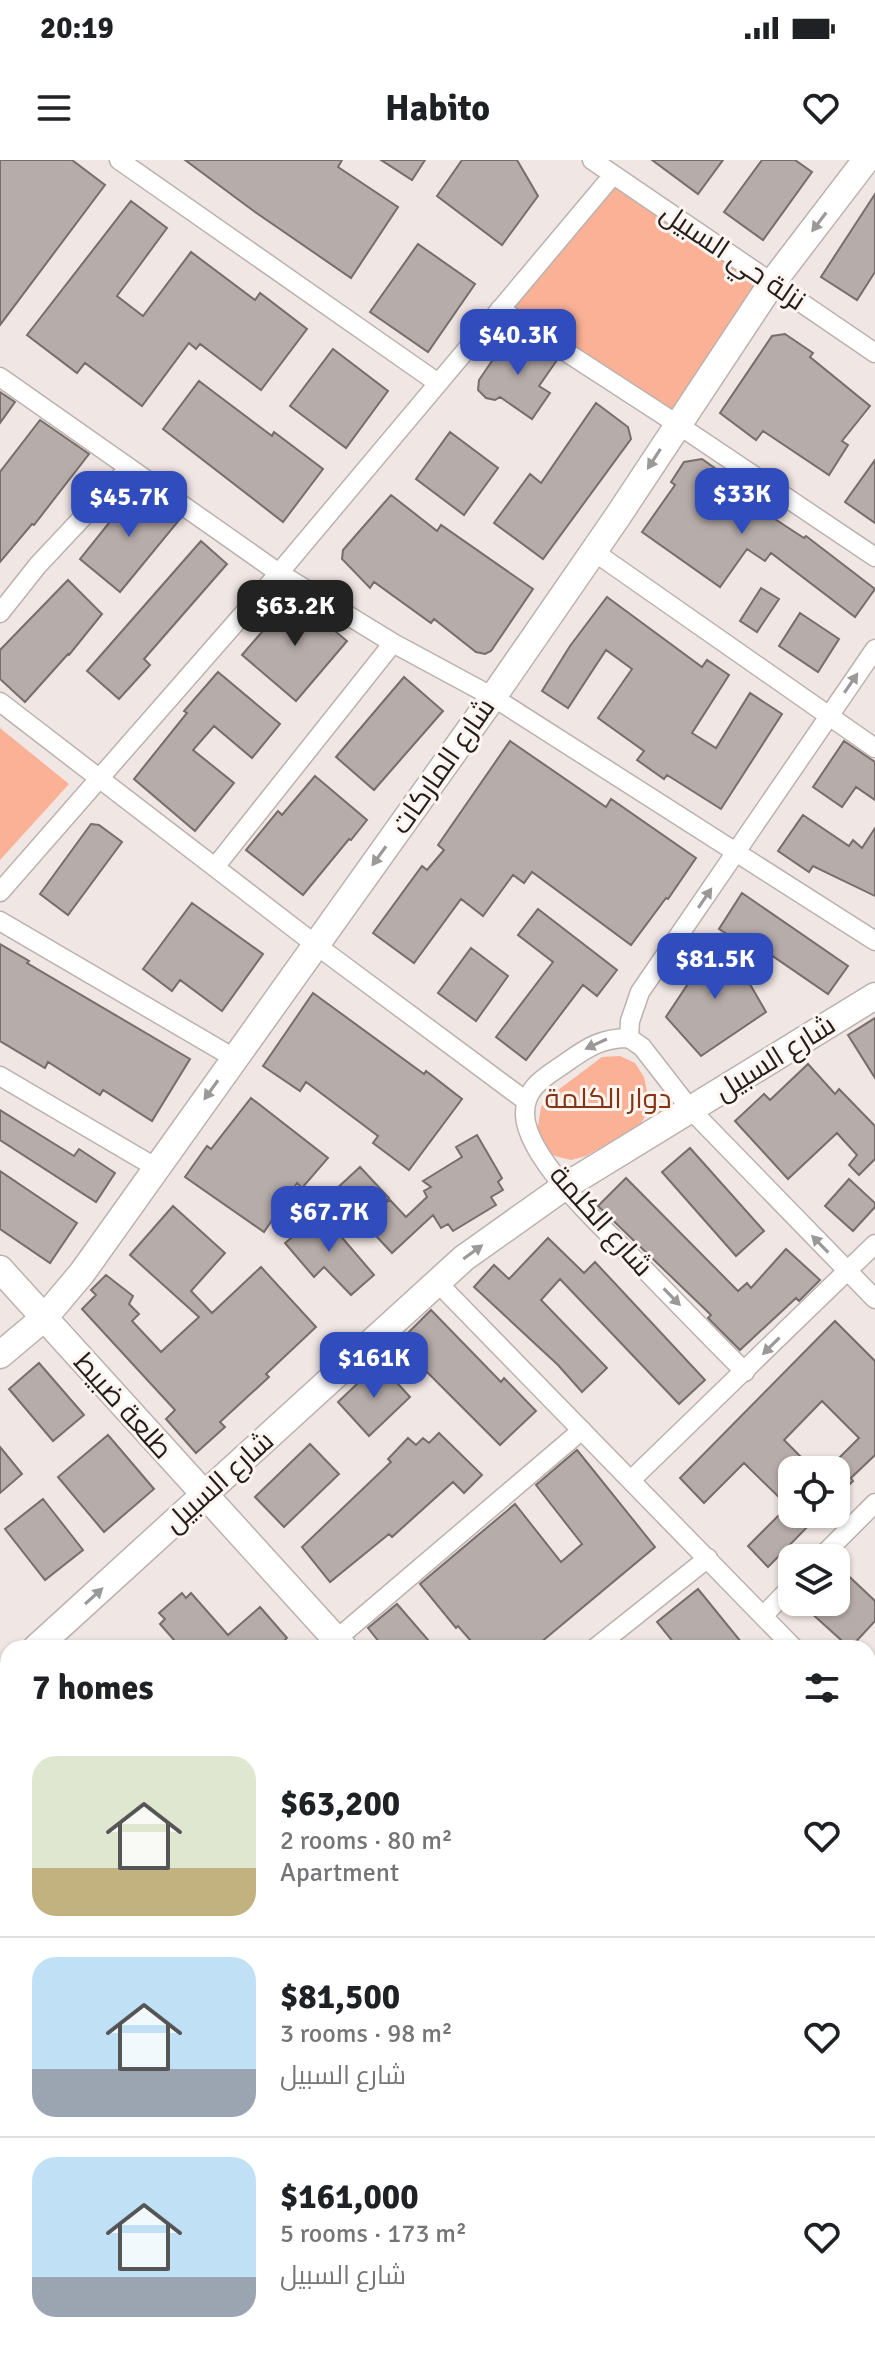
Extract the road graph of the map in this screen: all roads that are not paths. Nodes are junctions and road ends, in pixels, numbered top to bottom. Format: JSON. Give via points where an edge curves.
{"nodes":[{"id":1,"x":119,"y":160,"type":"edge"},
{"id":2,"x":592,"y":160,"type":"edge"},
{"id":3,"x":866,"y":160,"type":"edge"},
{"id":4,"x":613,"y":175,"type":"junction"},
{"id":5,"x":772,"y":283,"type":"junction"},
{"id":6,"x":500,"y":309,"type":"junction"},
{"id":7,"x":875,"y":353,"type":"edge"},
{"id":8,"x":0,"y":377,"type":"edge"},
{"id":9,"x":438,"y":383,"type":"junction"},
{"id":10,"x":677,"y":424,"type":"junction"},
{"id":11,"x":129,"y":468,"type":"junction"},
{"id":12,"x":593,"y":551,"type":"junction"},
{"id":13,"x":875,"y":557,"type":"edge"},
{"id":14,"x":279,"y":573,"type":"junction"},
{"id":15,"x":0,"y":613,"type":"edge"},
{"id":16,"x":393,"y":643,"type":"junction"},
{"id":17,"x":875,"y":649,"type":"edge"},
{"id":18,"x":493,"y":697,"type":"junction"},
{"id":19,"x":0,"y":702,"type":"edge"},
{"id":20,"x":829,"y":716,"type":"junction"},
{"id":21,"x":875,"y":748,"type":"edge"},
{"id":22,"x":97,"y":778,"type":"junction"},
{"id":23,"x":736,"y":851,"type":"junction"},
{"id":24,"x":215,"y":867,"type":"junction"},
{"id":25,"x":0,"y":892,"type":"edge"},
{"id":26,"x":0,"y":921,"type":"edge"},
{"id":27,"x":875,"y":941,"type":"edge"},
{"id":28,"x":316,"y":945,"type":"junction"},
{"id":29,"x":875,"y":996,"type":"edge"},
{"id":30,"x":629,"y":1038,"type":"junction"},
{"id":31,"x":234,"y":1058,"type":"junction"},
{"id":32,"x":0,"y":1076,"type":"edge"},
{"id":33,"x":526,"y":1101,"type":"junction"},
{"id":34,"x":691,"y":1110,"type":"junction"},
{"id":35,"x":155,"y":1167,"type":"junction"},
{"id":36,"x":564,"y":1187,"type":"junction"},
{"id":37,"x":875,"y":1244,"type":"edge"},
{"id":38,"x":0,"y":1269,"type":"edge"},
{"id":39,"x":847,"y":1271,"type":"junction"},
{"id":40,"x":437,"y":1282,"type":"junction"},
{"id":41,"x":875,"y":1299,"type":"edge"},
{"id":42,"x":44,"y":1318,"type":"junction"},
{"id":43,"x":0,"y":1355,"type":"edge"},
{"id":44,"x":745,"y":1372,"type":"junction"},
{"id":45,"x":582,"y":1430,"type":"junction"},
{"id":46,"x":631,"y":1480,"type":"junction"},
{"id":47,"x":204,"y":1495,"type":"junction"},
{"id":48,"x":875,"y":1503,"type":"edge"},
{"id":49,"x":834,"y":1544,"type":"edge"},
{"id":50,"x":708,"y":1558,"type":"junction"},
{"id":51,"x":778,"y":1600,"type":"edge"},
{"id":52,"x":764,"y":1615,"type":"junction"},
{"id":53,"x":45,"y":1640,"type":"edge"},
{"id":54,"x":332,"y":1640,"type":"edge"},
{"id":55,"x":342,"y":1640,"type":"edge"},
{"id":56,"x":605,"y":1640,"type":"edge"},
{"id":57,"x":787,"y":1640,"type":"edge"}],
"edges":[{"from":1,"to":9,"type":"street"},
{"from":2,"to":4,"type":"street","name":"نزلة حي السبيل"},
{"from":3,"to":5,"type":"street","name":"شارع الماركات","one_way":true},
{"from":4,"to":5,"type":"street","name":"نزلة حي السبيل"},
{"from":4,"to":6,"type":"street"},
{"from":5,"to":7,"type":"street","name":"نزلة حي السبيل"},
{"from":5,"to":10,"type":"street","name":"شارع الماركات"},
{"from":6,"to":9,"type":"street"},
{"from":6,"to":10,"type":"street"},
{"from":8,"to":11,"type":"street"},
{"from":9,"to":14,"type":"street"},
{"from":10,"to":12,"type":"street","name":"شارع الماركات","one_way":true},
{"from":10,"to":13,"type":"street"},
{"from":11,"to":14,"type":"street"},
{"from":11,"to":15,"type":"street"},
{"from":12,"to":18,"type":"street","name":"شارع الماركات"},
{"from":12,"to":20,"type":"street"},
{"from":14,"to":16,"type":"street"},
{"from":14,"to":22,"type":"street"},
{"from":16,"to":18,"type":"street"},
{"from":16,"to":24,"type":"street"},
{"from":20,"to":17,"type":"street","one_way":true},
{"from":18,"to":23,"type":"street"},
{"from":18,"to":28,"type":"street","name":"شارع الماركات","one_way":true},
{"from":19,"to":22,"type":"street"},
{"from":20,"to":21,"type":"street"},
{"from":20,"to":23,"type":"street"},
{"from":22,"to":24,"type":"street"},
{"from":22,"to":25,"type":"street"},
{"from":23,"to":27,"type":"street"},
{"from":30,"to":23,"type":"street","one_way":true,"via":[[640,992]]},
{"from":24,"to":28,"type":"street"},
{"from":26,"to":31,"type":"street"},
{"from":28,"to":31,"type":"street","name":"شارع الماركات"},
{"from":28,"to":33,"type":"street"},
{"from":29,"to":34,"type":"street","name":"شارع السبيل"},
{"from":30,"to":33,"type":"street","one_way":true,"via":[[599,1041],[540,1080]]},
{"from":30,"to":34,"type":"street"},
{"from":31,"to":35,"type":"street","name":"شارع الماركات","one_way":true},
{"from":32,"to":35,"type":"street"},
{"from":33,"to":36,"type":"street","name":"شارع الكلمة","via":[[533,1141]]},
{"from":34,"to":36,"type":"street","name":"شارع السبيل"},
{"from":39,"to":34,"type":"street","one_way":true},
{"from":35,"to":42,"type":"street","name":"شارع الماركات"},
{"from":40,"to":36,"type":"street","name":"شارع السبيل","one_way":true},
{"from":36,"to":44,"type":"street","name":"شارع الكلمة","one_way":true},
{"from":37,"to":39,"type":"street"},
{"from":38,"to":42,"type":"street","name":"طلعة ضبيط"},
{"from":39,"to":41,"type":"street"},
{"from":39,"to":44,"type":"street","one_way":true},
{"from":40,"to":45,"type":"street"},
{"from":40,"to":47,"type":"street","name":"شارع السبيل"},
{"from":42,"to":43,"type":"street","name":"شارع الماركات"},
{"from":42,"to":47,"type":"street","name":"طلعة ضبيط"},
{"from":44,"to":46,"type":"street"},
{"from":45,"to":46,"type":"street"},
{"from":45,"to":55,"type":"street"},
{"from":46,"to":50,"type":"street"},
{"from":53,"to":47,"type":"street","name":"شارع السبيل","one_way":true},
{"from":47,"to":54,"type":"street","name":"طلعة ضبيط"},
{"from":48,"to":49,"type":"street"},
{"from":50,"to":52,"type":"street"},
{"from":50,"to":56,"type":"street"},
{"from":51,"to":52,"type":"street"},
{"from":52,"to":57,"type":"street"}]}
